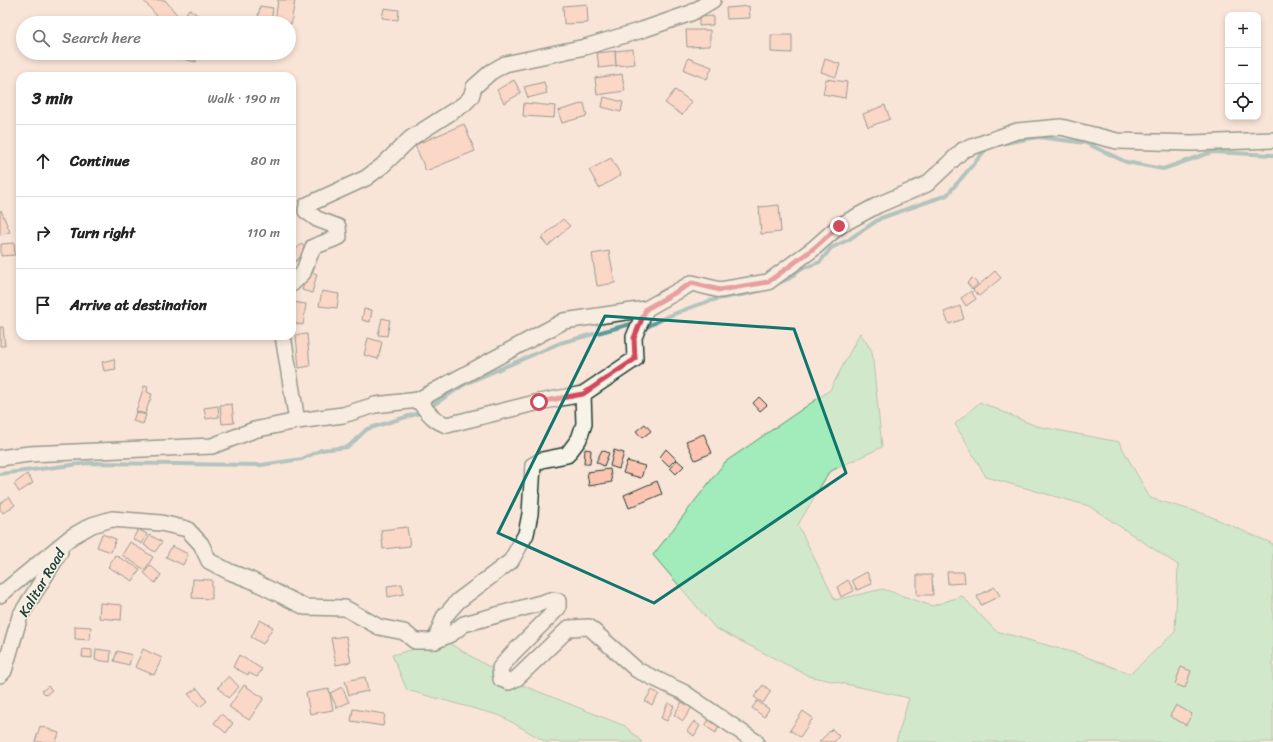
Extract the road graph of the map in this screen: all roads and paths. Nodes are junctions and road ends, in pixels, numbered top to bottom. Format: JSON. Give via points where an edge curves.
{"nodes":[{"id":1,"x":713,"y":0,"type":"edge"},
{"id":2,"x":1273,"y":140,"type":"edge"},
{"id":3,"x":296,"y":280,"type":"edge"},
{"id":4,"x":646,"y":309,"type":"junction"},
{"id":5,"x":284,"y":340,"type":"edge"},
{"id":6,"x":583,"y":394,"type":"junction"},
{"id":7,"x":418,"y":400,"type":"junction"},
{"id":8,"x":296,"y":421,"type":"junction"},
{"id":9,"x":0,"y":458,"type":"edge"},
{"id":10,"x":71,"y":537,"type":"junction"},
{"id":11,"x":0,"y":595,"type":"edge"},
{"id":12,"x":435,"y":641,"type":"junction"},
{"id":13,"x":0,"y":675,"type":"edge"},
{"id":14,"x":756,"y":742,"type":"edge"}],
"edges":[{"from":1,"to":3,"type":"street","via":[[691,13],[642,30],[585,47],[504,64],[491,72],[474,87],[471,97],[464,104],[411,138],[366,178],[307,205],[306,211],[310,215],[338,227],[339,237],[313,246],[303,273]]},
{"from":2,"to":4,"type":"street","via":[[1192,143],[1124,141],[1061,127],[1017,131],[963,150],[927,184],[878,205],[839,226],[768,282],[720,290],[692,283]]},
{"from":4,"to":6,"type":"street","via":[[634,338],[635,359]]},
{"from":4,"to":7,"type":"street","via":[[564,321]]},
{"from":5,"to":8,"type":"street"},
{"from":6,"to":7,"type":"street","via":[[447,425],[432,417]]},
{"from":6,"to":12,"type":"street","via":[[584,424],[579,439],[567,455],[542,460],[533,466],[526,534],[511,561],[458,601],[444,617]]},
{"from":7,"to":8,"type":"street","via":[[375,405],[343,415]]},
{"from":8,"to":9,"type":"street","via":[[254,430],[212,446],[29,454]]},
{"from":10,"to":11,"type":"street"},
{"from":10,"to":12,"type":"street","via":[[92,525],[112,519],[161,523],[187,529],[201,544],[209,561],[305,607],[345,608],[379,628],[404,632],[415,641]]},
{"from":10,"to":13,"type":"street","name":"Kalitar Road","via":[[20,616],[4,671]]},
{"from":12,"to":14,"type":"street","via":[[451,634],[464,624],[550,600],[558,601],[558,608],[500,668],[501,679],[509,682],[517,678],[569,628],[589,627],[637,670],[683,692]]}]}
